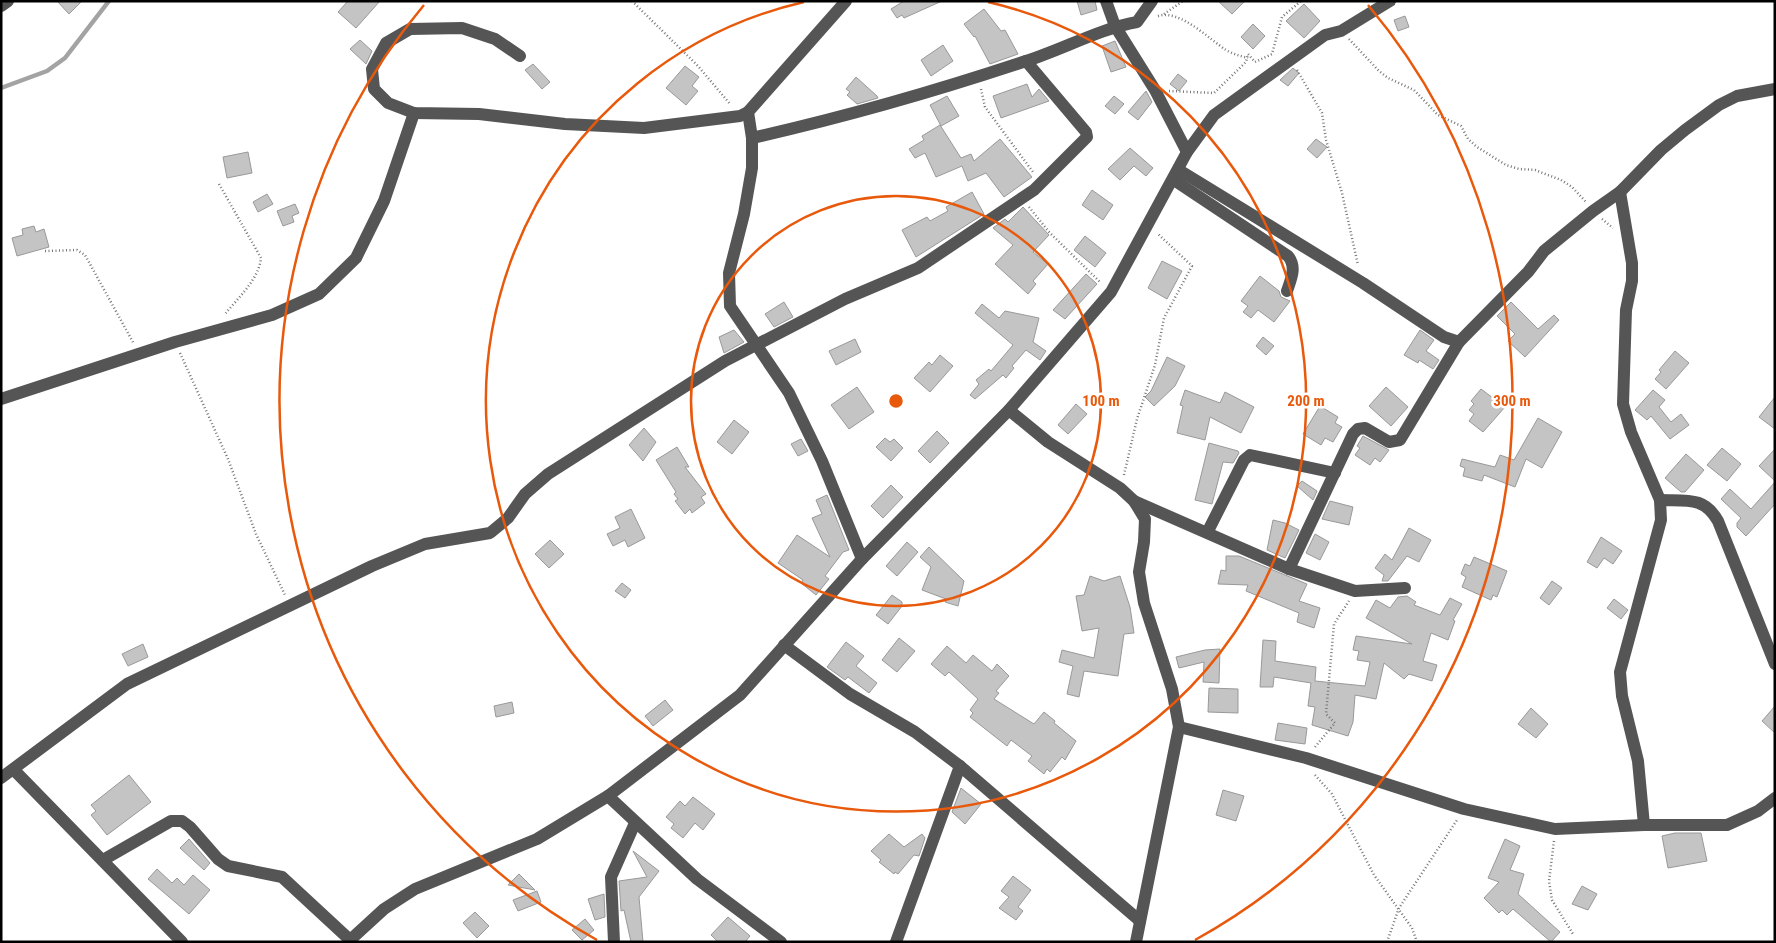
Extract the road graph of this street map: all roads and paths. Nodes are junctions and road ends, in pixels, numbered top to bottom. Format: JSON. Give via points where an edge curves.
{"nodes":[{"id":1,"x":8,"y":1,"type":"edge"},
{"id":2,"x":632,"y":1,"type":"edge"},
{"id":3,"x":846,"y":1,"type":"edge"},
{"id":4,"x":1106,"y":1,"type":"edge"},
{"id":5,"x":1152,"y":1,"type":"edge"},
{"id":6,"x":1193,"y":1,"type":"edge"},
{"id":7,"x":1301,"y":1,"type":"edge"},
{"id":8,"x":1390,"y":1,"type":"edge"},
{"id":9,"x":1,"y":6,"type":"edge"},
{"id":10,"x":1164,"y":14,"type":"junction"},
{"id":11,"x":1137,"y":22,"type":"junction"},
{"id":12,"x":1115,"y":26,"type":"junction"},
{"id":13,"x":1341,"y":31,"type":"junction"},
{"id":14,"x":520,"y":56,"type":"dead end"},
{"id":15,"x":1248,"y":58,"type":"junction"},
{"id":16,"x":1291,"y":60,"type":"junction"},
{"id":17,"x":1026,"y":61,"type":"junction"},
{"id":18,"x":977,"y":75,"type":"junction"},
{"id":19,"x":1775,"y":89,"type":"edge"},
{"id":20,"x":1155,"y":90,"type":"junction"},
{"id":21,"x":414,"y":113,"type":"junction"},
{"id":22,"x":744,"y":114,"type":"junction"},
{"id":23,"x":752,"y":138,"type":"junction"},
{"id":24,"x":1187,"y":152,"type":"junction"},
{"id":25,"x":1176,"y":175,"type":"junction"},
{"id":26,"x":1040,"y":182,"type":"junction"},
{"id":27,"x":219,"y":184,"type":"dead end"},
{"id":28,"x":1620,"y":192,"type":"junction"},
{"id":29,"x":1022,"y":198,"type":"junction"},
{"id":30,"x":1593,"y":211,"type":"junction"},
{"id":31,"x":1148,"y":225,"type":"junction"},
{"id":32,"x":46,"y":252,"type":"dead end"},
{"id":33,"x":1363,"y":283,"type":"junction"},
{"id":34,"x":1287,"y":291,"type":"dead end"},
{"id":35,"x":1111,"y":292,"type":"junction"},
{"id":36,"x":212,"y":331,"type":"junction"},
{"id":37,"x":175,"y":342,"type":"junction"},
{"id":38,"x":1459,"y":342,"type":"junction"},
{"id":39,"x":757,"y":344,"type":"junction"},
{"id":40,"x":140,"y":354,"type":"junction"},
{"id":41,"x":1,"y":399,"type":"edge"},
{"id":42,"x":1009,"y":410,"type":"junction"},
{"id":43,"x":1334,"y":473,"type":"junction"},
{"id":44,"x":1120,"y":488,"type":"junction"},
{"id":45,"x":1134,"y":500,"type":"junction"},
{"id":46,"x":1660,"y":500,"type":"junction"},
{"id":47,"x":1208,"y":531,"type":"junction"},
{"id":48,"x":862,"y":559,"type":"junction"},
{"id":49,"x":1289,"y":569,"type":"junction"},
{"id":50,"x":1405,"y":588,"type":"dead end"},
{"id":51,"x":1355,"y":591,"type":"junction"},
{"id":52,"x":290,"y":607,"type":"junction"},
{"id":53,"x":784,"y":646,"type":"junction"},
{"id":54,"x":1775,"y":664,"type":"edge"},
{"id":55,"x":1179,"y":727,"type":"junction"},
{"id":56,"x":1306,"y":758,"type":"junction"},
{"id":57,"x":960,"y":766,"type":"junction"},
{"id":58,"x":14,"y":770,"type":"junction"},
{"id":59,"x":1,"y":778,"type":"edge"},
{"id":60,"x":608,"y":796,"type":"junction"},
{"id":61,"x":1775,"y":798,"type":"edge"},
{"id":62,"x":1464,"y":809,"type":"junction"},
{"id":63,"x":635,"y":822,"type":"junction"},
{"id":64,"x":1644,"y":825,"type":"junction"},
{"id":65,"x":1555,"y":829,"type":"junction"},
{"id":66,"x":103,"y":860,"type":"junction"},
{"id":67,"x":1399,"y":908,"type":"junction"},
{"id":68,"x":1140,"y":921,"type":"junction"},
{"id":69,"x":1573,"y":934,"type":"dead end"},
{"id":70,"x":776,"y":940,"type":"edge"},
{"id":71,"x":349,"y":941,"type":"edge"},
{"id":72,"x":182,"y":942,"type":"edge"},
{"id":73,"x":614,"y":942,"type":"edge"},
{"id":74,"x":896,"y":942,"type":"edge"},
{"id":75,"x":1136,"y":942,"type":"edge"},
{"id":76,"x":1387,"y":942,"type":"edge"},
{"id":77,"x":1417,"y":942,"type":"edge"}],
"edges":[{"from":1,"to":9,"type":"street"},
{"from":2,"to":22,"type":"path"},
{"from":3,"to":22,"type":"street"},
{"from":4,"to":12,"type":"street"},
{"from":5,"to":11,"type":"street"},
{"from":6,"to":10,"type":"path","via":[[1183,1]]},
{"from":7,"to":15,"type":"path","via":[[1282,17],[1272,54],[1255,62],[1248,54]]},
{"from":8,"to":13,"type":"street"},
{"from":10,"to":11,"type":"path"},
{"from":10,"to":15,"type":"path","via":[[1195,26],[1226,50]]},
{"from":11,"to":12,"type":"street"},
{"from":12,"to":17,"type":"street"},
{"from":12,"to":20,"type":"street"},
{"from":13,"to":16,"type":"street","via":[[1325,35]]},
{"from":13,"to":30,"type":"path","via":[[1388,78],[1414,90],[1438,115],[1461,126],[1472,144],[1506,165],[1535,170],[1561,180],[1572,187]]},
{"from":14,"to":21,"type":"street","via":[[495,39],[462,28],[410,29],[386,43],[372,69],[374,89],[388,103]]},
{"from":15,"to":20,"type":"path","via":[[1214,93]]},
{"from":16,"to":24,"type":"street","via":[[1214,115]]},
{"from":16,"to":33,"type":"path","via":[[1322,113]]},
{"from":17,"to":18,"type":"street"},
{"from":17,"to":26,"type":"street","via":[[1087,136]]},
{"from":18,"to":23,"type":"street","via":[[846,117]]},
{"from":18,"to":26,"type":"path","via":[[985,107]]},
{"from":19,"to":28,"type":"street","via":[[1737,96],[1719,105],[1661,150]]},
{"from":20,"to":24,"type":"street"},
{"from":21,"to":22,"type":"street","via":[[479,114],[565,124],[644,128]]},
{"from":21,"to":36,"type":"street","via":[[384,201],[356,258],[319,294],[272,315]]},
{"from":22,"to":23,"type":"street"},
{"from":23,"to":39,"type":"street","via":[[752,168],[729,274],[730,306]]},
{"from":24,"to":25,"type":"street"},
{"from":25,"to":31,"type":"street"},
{"from":25,"to":33,"type":"street"},
{"from":25,"to":34,"type":"street","via":[[1293,261],[1294,270]]},
{"from":26,"to":29,"type":"street"},
{"from":27,"to":36,"type":"path","via":[[261,258],[256,276]]},
{"from":28,"to":30,"type":"street"},
{"from":28,"to":46,"type":"street","via":[[1632,262],[1626,310],[1623,404],[1631,432]]},
{"from":29,"to":35,"type":"path","via":[[1049,232]]},
{"from":29,"to":39,"type":"street","via":[[918,268],[845,299]]},
{"from":30,"to":38,"type":"street","via":[[1544,251],[1528,272]]},
{"from":31,"to":35,"type":"street"},
{"from":31,"to":44,"type":"path","via":[[1192,266],[1164,318],[1155,365],[1137,419]]},
{"from":32,"to":40,"type":"path","via":[[77,250],[85,256]]},
{"from":33,"to":38,"type":"street","via":[[1444,337]]},
{"from":35,"to":42,"type":"street"},
{"from":36,"to":37,"type":"street"},
{"from":37,"to":40,"type":"street"},
{"from":37,"to":52,"type":"path"},
{"from":38,"to":43,"type":"street","via":[[1400,440],[1389,442],[1365,428],[1358,429]]},
{"from":39,"to":48,"type":"street","via":[[789,393],[822,461]]},
{"from":39,"to":52,"type":"street","via":[[548,474],[490,533],[425,544]]},
{"from":40,"to":41,"type":"street"},
{"from":42,"to":44,"type":"street","via":[[1048,442]]},
{"from":42,"to":48,"type":"street"},
{"from":43,"to":47,"type":"street","via":[[1250,455],[1244,460]]},
{"from":43,"to":49,"type":"street"},
{"from":44,"to":45,"type":"street"},
{"from":45,"to":47,"type":"street"},
{"from":45,"to":55,"type":"street","via":[[1145,519],[1139,572],[1144,603],[1172,689]]},
{"from":46,"to":54,"type":"street","via":[[1695,501],[1711,508]]},
{"from":46,"to":64,"type":"street","via":[[1661,520],[1620,672],[1622,696],[1638,761]]},
{"from":47,"to":49,"type":"street"},
{"from":48,"to":53,"type":"street"},
{"from":49,"to":51,"type":"street"},
{"from":50,"to":51,"type":"street"},
{"from":51,"to":56,"type":"path","via":[[1334,624],[1326,714],[1335,723]]},
{"from":52,"to":58,"type":"street","via":[[128,684]]},
{"from":53,"to":57,"type":"street","via":[[850,694],[915,732]]},
{"from":53,"to":60,"type":"street","via":[[740,695]]},
{"from":55,"to":56,"type":"street"},
{"from":55,"to":68,"type":"street"},
{"from":56,"to":62,"type":"street"},
{"from":56,"to":67,"type":"path","via":[[1332,794],[1374,874]]},
{"from":57,"to":68,"type":"street"},
{"from":57,"to":74,"type":"street"},
{"from":58,"to":59,"type":"street"},
{"from":58,"to":66,"type":"street"},
{"from":60,"to":63,"type":"street"},
{"from":60,"to":71,"type":"street","via":[[537,839],[415,889],[384,909]]},
{"from":61,"to":64,"type":"street","via":[[1758,811],[1727,824]]},
{"from":62,"to":65,"type":"street"},
{"from":62,"to":67,"type":"path"},
{"from":63,"to":70,"type":"street","via":[[697,879]]},
{"from":63,"to":73,"type":"street","via":[[611,877]]},
{"from":64,"to":65,"type":"street"},
{"from":65,"to":69,"type":"path","via":[[1549,881],[1552,900]]},
{"from":66,"to":71,"type":"street","via":[[171,821],[182,822],[190,826],[228,866],[282,877]]},
{"from":66,"to":72,"type":"street"},
{"from":67,"to":76,"type":"path"},
{"from":67,"to":77,"type":"path"},
{"from":68,"to":75,"type":"street"}]}
